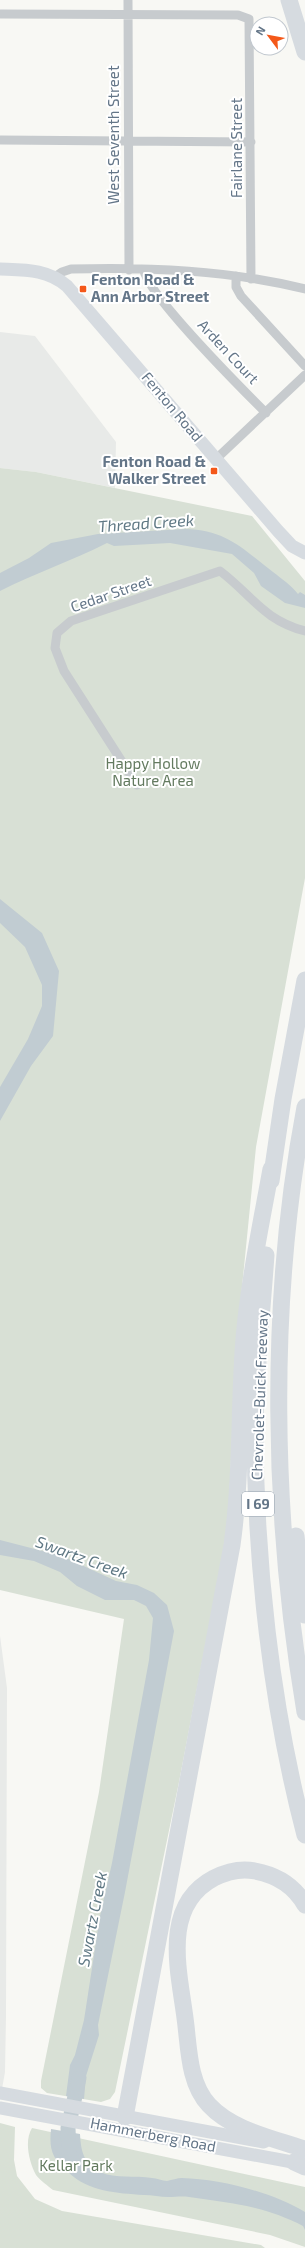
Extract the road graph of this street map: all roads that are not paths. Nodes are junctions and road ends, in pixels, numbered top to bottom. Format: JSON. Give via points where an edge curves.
{"nodes":[{"id":1,"x":128,"y":0,"type":"edge"},
{"id":2,"x":288,"y":0,"type":"edge"},
{"id":3,"x":0,"y":14,"type":"edge"},
{"id":4,"x":128,"y":15,"type":"junction"},
{"id":5,"x":305,"y":52,"type":"edge"},
{"id":6,"x":0,"y":140,"type":"edge"},
{"id":7,"x":128,"y":141,"type":"junction"},
{"id":8,"x":251,"y":142,"type":"junction"},
{"id":9,"x":0,"y":269,"type":"edge"},
{"id":10,"x":129,"y":270,"type":"junction"},
{"id":11,"x":144,"y":270,"type":"junction"},
{"id":12,"x":236,"y":276,"type":"junction"},
{"id":13,"x":56,"y":277,"type":"junction"},
{"id":14,"x":251,"y":279,"type":"junction"},
{"id":15,"x":305,"y":289,"type":"edge"},
{"id":16,"x":305,"y":366,"type":"edge"},
{"id":17,"x":305,"y":375,"type":"edge"},
{"id":18,"x":266,"y":414,"type":"junction"},
{"id":19,"x":216,"y":459,"type":"junction"},
{"id":20,"x":305,"y":553,"type":"edge"},
{"id":21,"x":305,"y":631,"type":"edge"},
{"id":22,"x":137,"y":785,"type":"dead end"},
{"id":23,"x":305,"y":980,"type":"edge"},
{"id":24,"x":305,"y":1107,"type":"edge"},
{"id":25,"x":271,"y":1170,"type":"junction"},
{"id":26,"x":280,"y":1357,"type":"junction"},
{"id":27,"x":305,"y":1616,"type":"edge"},
{"id":28,"x":305,"y":1712,"type":"edge"},
{"id":29,"x":305,"y":1834,"type":"edge"},
{"id":30,"x":305,"y":1905,"type":"edge"},
{"id":31,"x":0,"y":2093,"type":"edge"},
{"id":32,"x":0,"y":2108,"type":"edge"},
{"id":33,"x":125,"y":2117,"type":"junction"},
{"id":34,"x":136,"y":2133,"type":"junction"},
{"id":35,"x":302,"y":2158,"type":"edge"}],
"edges":[{"from":1,"to":4,"type":"street","name":"West Seventh Street"},
{"from":2,"to":5,"type":"highway"},
{"from":3,"to":4,"type":"street"},
{"from":4,"to":7,"type":"street","name":"West Seventh Street"},
{"from":4,"to":8,"type":"street","name":"Fairlane Street","via":[[238,15],[248,18]]},
{"from":6,"to":7,"type":"street"},
{"from":7,"to":8,"type":"street"},
{"from":7,"to":10,"type":"street","name":"West Seventh Street"},
{"from":8,"to":14,"type":"street","name":"Fairlane Street"},
{"from":9,"to":13,"type":"street","via":[[32,270]]},
{"from":10,"to":11,"type":"street"},
{"from":10,"to":13,"type":"street","via":[[71,269]]},
{"from":11,"to":12,"type":"street","via":[[203,271]]},
{"from":11,"to":18,"type":"street","name":"Arden Court","via":[[153,289],[171,311]]},
{"from":12,"to":14,"type":"street"},
{"from":12,"to":16,"type":"street","via":[[236,287],[241,296]]},
{"from":13,"to":19,"type":"street","name":"Fenton Road","via":[[83,303]]},
{"from":14,"to":15,"type":"street"},
{"from":17,"to":18,"type":"street"},
{"from":18,"to":19,"type":"street"},
{"from":19,"to":20,"type":"street","name":"Fenton Road","via":[[283,537]]},
{"from":21,"to":22,"type":"street","name":"Cedar Street","via":[[283,624],[261,610],[220,571],[71,621],[57,633],[55,648],[64,671]]},
{"from":23,"to":25,"type":"highway","name":"Chevrolet-Buick Freeway","number":"I 69"},
{"from":24,"to":26,"type":"highway","name":"Chevrolet-Buick Freeway","number":"I 69","via":[[287,1238]]},
{"from":25,"to":29,"type":"highway","name":"Chevrolet-Buick Freeway","number":"I 69","via":[[257,1382],[258,1504],[263,1585],[276,1687]]},
{"from":25,"to":33,"type":"highway","via":[[247,1302],[238,1491],[232,1545]]},
{"from":26,"to":27,"type":"highway"},
{"from":26,"to":28,"type":"highway","name":"Chevrolet-Buick Freeway","number":"I 69","via":[[281,1488],[292,1625]]},
{"from":30,"to":35,"type":"highway","via":[[289,1886],[272,1875],[251,1870],[229,1872],[209,1880],[187,1902],[179,1923],[177,1947],[190,2059],[194,2078],[202,2095],[214,2111],[228,2120]]},
{"from":31,"to":33,"type":"street","name":"Hammerberg Road"},
{"from":32,"to":34,"type":"street","name":"Hammerberg Road"},
{"from":33,"to":34,"type":"street","via":[[128,2126]]},
{"from":33,"to":35,"type":"street","name":"Hammerberg Road"},
{"from":34,"to":35,"type":"street","name":"Hammerberg Road"}]}
